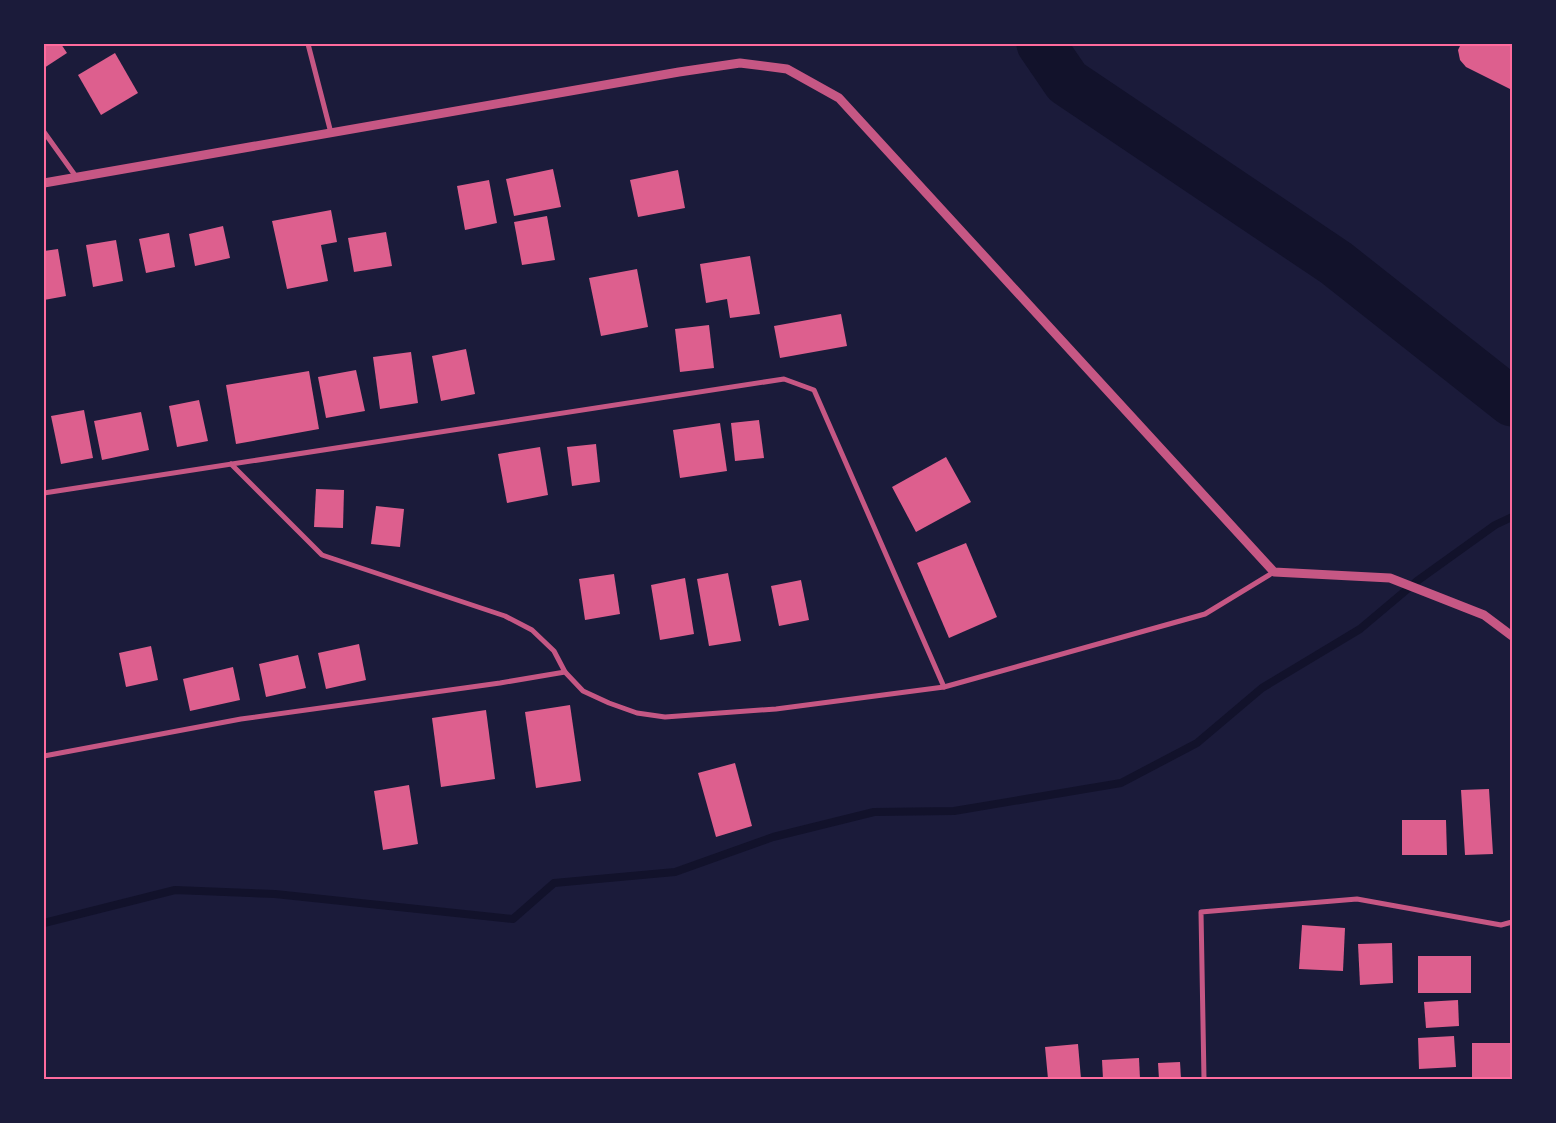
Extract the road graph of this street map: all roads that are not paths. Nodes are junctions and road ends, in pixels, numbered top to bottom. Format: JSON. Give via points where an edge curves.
{"nodes":[{"id":1,"x":308,"y":44,"type":"edge"},
{"id":2,"x":44,"y":132,"type":"edge"},
{"id":3,"x":331,"y":133,"type":"junction"},
{"id":4,"x":77,"y":178,"type":"junction"},
{"id":5,"x":44,"y":183,"type":"edge"},
{"id":6,"x":231,"y":464,"type":"junction"},
{"id":7,"x":44,"y":492,"type":"edge"},
{"id":8,"x":1274,"y":572,"type":"junction"},
{"id":9,"x":1512,"y":636,"type":"edge"},
{"id":10,"x":565,"y":672,"type":"junction"},
{"id":11,"x":944,"y":687,"type":"junction"},
{"id":12,"x":44,"y":756,"type":"edge"},
{"id":13,"x":1512,"y":922,"type":"edge"},
{"id":14,"x":1204,"y":1079,"type":"edge"}],
"edges":[{"from":1,"to":3,"type":"street"},
{"from":2,"to":4,"type":"street"},
{"from":3,"to":4,"type":"street"},
{"from":3,"to":8,"type":"street","via":[[688,71],[740,64],[787,69],[839,98]]},
{"from":4,"to":5,"type":"street"},
{"from":6,"to":7,"type":"street"},
{"from":6,"to":10,"type":"street","via":[[322,555],[505,616],[532,630],[554,651]]},
{"from":6,"to":11,"type":"street","via":[[784,379],[814,390]]},
{"from":8,"to":9,"type":"street","via":[[1390,578],[1484,615]]},
{"from":8,"to":11,"type":"street","via":[[1204,614]]},
{"from":10,"to":11,"type":"street","via":[[583,691],[600,699],[637,713],[665,717],[776,709]]},
{"from":10,"to":12,"type":"street","via":[[500,684],[241,718]]},
{"from":13,"to":14,"type":"street","via":[[1501,925],[1357,898],[1201,912]]}]}
